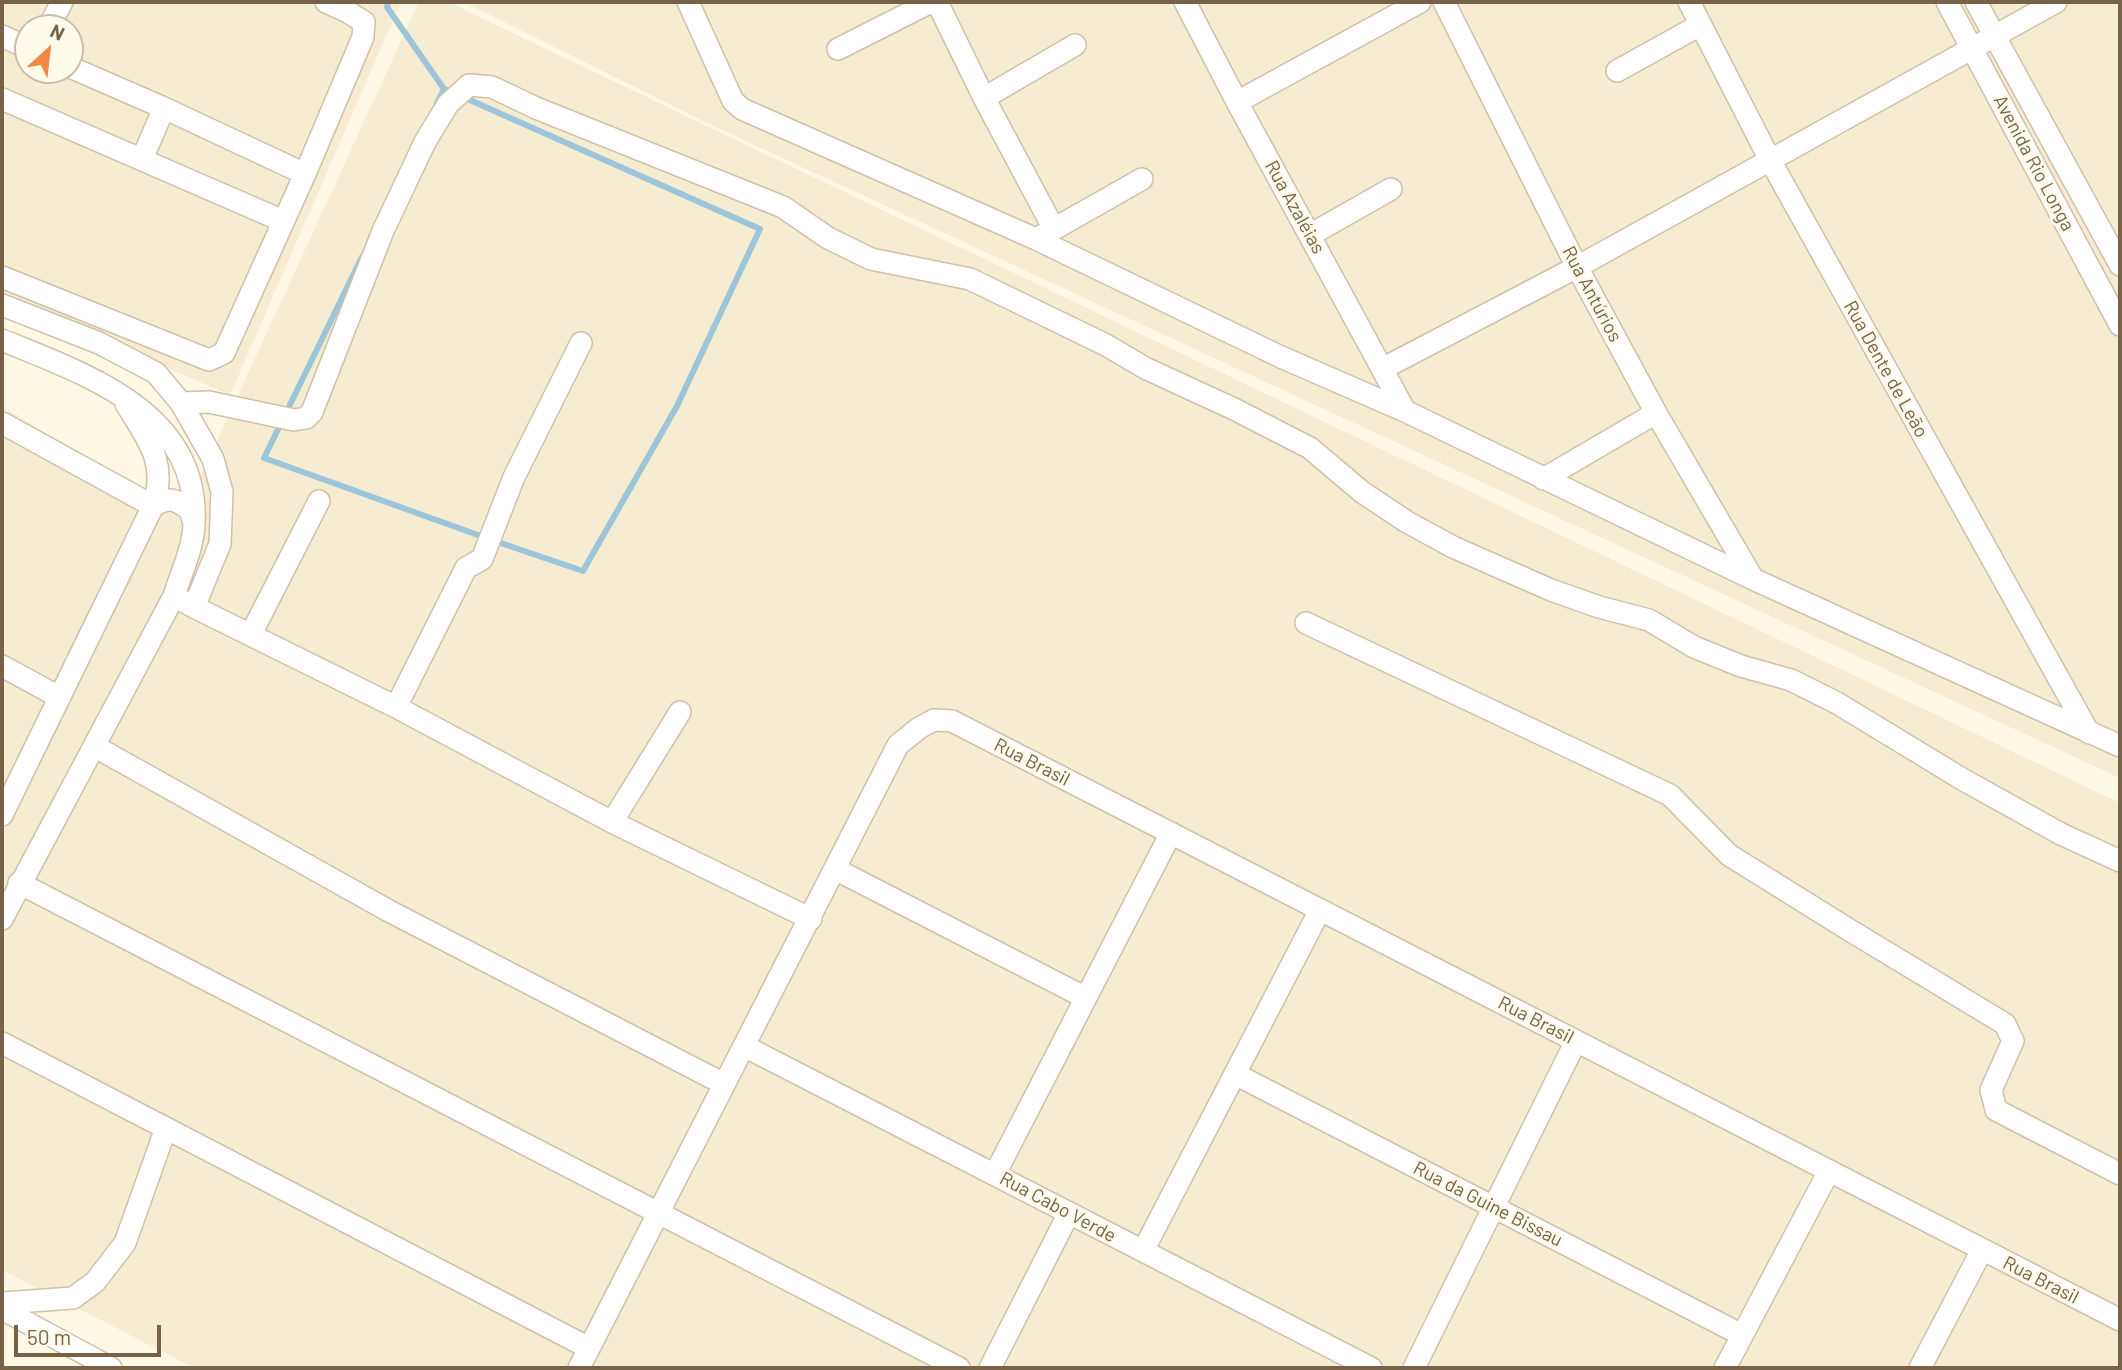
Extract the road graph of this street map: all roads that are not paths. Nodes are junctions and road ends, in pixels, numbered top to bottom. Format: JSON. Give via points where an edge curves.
{"nodes":[{"id":1,"x":326,"y":2,"type":"edge"},
{"id":2,"x":688,"y":2,"type":"edge"},
{"id":3,"x":931,"y":2,"type":"edge"},
{"id":4,"x":937,"y":2,"type":"edge"},
{"id":5,"x":1185,"y":2,"type":"edge"},
{"id":6,"x":1420,"y":2,"type":"edge"},
{"id":7,"x":1444,"y":2,"type":"edge"},
{"id":8,"x":1689,"y":2,"type":"edge"},
{"id":9,"x":1947,"y":2,"type":"edge"},
{"id":10,"x":1976,"y":2,"type":"edge"},
{"id":11,"x":2056,"y":2,"type":"edge"},
{"id":12,"x":1700,"y":25,"type":"junction"},
{"id":13,"x":1994,"y":35,"type":"junction"},
{"id":14,"x":1074,"y":45,"type":"dead end"},
{"id":15,"x":838,"y":49,"type":"dead end"},
{"id":16,"x":1973,"y":49,"type":"junction"},
{"id":17,"x":1617,"y":71,"type":"dead end"},
{"id":18,"x":84,"y":73,"type":"edge"},
{"id":19,"x":984,"y":97,"type":"junction"},
{"id":20,"x":1237,"y":102,"type":"junction"},
{"id":21,"x":4,"y":106,"type":"edge"},
{"id":22,"x":164,"y":108,"type":"junction"},
{"id":23,"x":142,"y":159,"type":"junction"},
{"id":24,"x":1770,"y":160,"type":"junction"},
{"id":25,"x":305,"y":174,"type":"junction"},
{"id":26,"x":1142,"y":179,"type":"dead end"},
{"id":27,"x":1391,"y":189,"type":"dead end"},
{"id":28,"x":283,"y":221,"type":"junction"},
{"id":29,"x":1045,"y":234,"type":"junction"},
{"id":30,"x":1310,"y":235,"type":"junction"},
{"id":31,"x":2120,"y":265,"type":"edge"},
{"id":32,"x":1577,"y":267,"type":"junction"},
{"id":33,"x":2,"y":277,"type":"edge"},
{"id":34,"x":2,"y":304,"type":"edge"},
{"id":35,"x":2120,"y":325,"type":"edge"},
{"id":36,"x":2,"y":340,"type":"edge"},
{"id":37,"x":581,"y":343,"type":"dead end"},
{"id":38,"x":1382,"y":369,"type":"junction"},
{"id":39,"x":121,"y":397,"type":"junction"},
{"id":40,"x":181,"y":404,"type":"junction"},
{"id":41,"x":1405,"y":411,"type":"junction"},
{"id":42,"x":1656,"y":413,"type":"junction"},
{"id":43,"x":2,"y":423,"type":"edge"},
{"id":44,"x":1543,"y":479,"type":"junction"},
{"id":45,"x":319,"y":501,"type":"dead end"},
{"id":46,"x":153,"y":506,"type":"junction"},
{"id":47,"x":194,"y":526,"type":"junction"},
{"id":48,"x":1753,"y":579,"type":"junction"},
{"id":49,"x":174,"y":596,"type":"junction"},
{"id":50,"x":194,"y":607,"type":"junction"},
{"id":51,"x":1306,"y":623,"type":"dead end"},
{"id":52,"x":251,"y":634,"type":"junction"},
{"id":53,"x":2,"y":666,"type":"edge"},
{"id":54,"x":59,"y":697,"type":"junction"},
{"id":55,"x":396,"y":707,"type":"junction"},
{"id":56,"x":680,"y":712,"type":"dead end"},
{"id":57,"x":2089,"y":733,"type":"junction"},
{"id":58,"x":94,"y":746,"type":"junction"},
{"id":59,"x":2120,"y":746,"type":"edge"},
{"id":60,"x":2,"y":814,"type":"edge"},
{"id":61,"x":612,"y":822,"type":"junction"},
{"id":62,"x":1171,"y":833,"type":"junction"},
{"id":63,"x":2120,"y":861,"type":"edge"},
{"id":64,"x":835,"y":869,"type":"junction"},
{"id":65,"x":19,"y":883,"type":"junction"},
{"id":66,"x":1320,"y":909,"type":"junction"},
{"id":67,"x":2,"y":919,"type":"edge"},
{"id":68,"x":811,"y":919,"type":"junction"},
{"id":69,"x":1086,"y":998,"type":"junction"},
{"id":70,"x":1576,"y":1041,"type":"junction"},
{"id":71,"x":2,"y":1043,"type":"edge"},
{"id":72,"x":744,"y":1046,"type":"junction"},
{"id":73,"x":1235,"y":1074,"type":"junction"},
{"id":74,"x":724,"y":1084,"type":"junction"},
{"id":75,"x":166,"y":1128,"type":"junction"},
{"id":76,"x":1829,"y":1171,"type":"junction"},
{"id":77,"x":995,"y":1174,"type":"junction"},
{"id":78,"x":2120,"y":1174,"type":"edge"},
{"id":79,"x":1493,"y":1207,"type":"junction"},
{"id":80,"x":658,"y":1213,"type":"junction"},
{"id":81,"x":1069,"y":1213,"type":"junction"},
{"id":82,"x":1982,"y":1250,"type":"junction"},
{"id":83,"x":1143,"y":1251,"type":"junction"},
{"id":84,"x":2,"y":1303,"type":"edge"},
{"id":85,"x":2,"y":1309,"type":"edge"},
{"id":86,"x":2120,"y":1320,"type":"edge"},
{"id":87,"x":1742,"y":1335,"type":"junction"},
{"id":88,"x":589,"y":1348,"type":"junction"},
{"id":89,"x":111,"y":1368,"type":"edge"},
{"id":90,"x":579,"y":1368,"type":"edge"},
{"id":91,"x":959,"y":1368,"type":"edge"},
{"id":92,"x":990,"y":1368,"type":"edge"},
{"id":93,"x":1371,"y":1368,"type":"edge"},
{"id":94,"x":1414,"y":1368,"type":"edge"},
{"id":95,"x":1725,"y":1368,"type":"edge"},
{"id":96,"x":1920,"y":1368,"type":"edge"}],
"edges":[{"from":1,"to":25,"type":"street","via":[[364,22],[363,37]]},
{"from":2,"to":29,"type":"street","via":[[733,101],[741,109]]},
{"from":3,"to":15,"type":"street"},
{"from":4,"to":19,"type":"street"},
{"from":5,"to":20,"type":"street","name":"Rua Azaléias"},
{"from":6,"to":20,"type":"street"},
{"from":7,"to":32,"type":"street","name":"Rua Antúrios"},
{"from":8,"to":12,"type":"street","name":"Rua Dente de Leão"},
{"from":9,"to":16,"type":"street","name":"Avenida Rio Longa"},
{"from":10,"to":13,"type":"street","name":"Avenida Rio Longa"},
{"from":11,"to":13,"type":"street"},
{"from":12,"to":17,"type":"street"},
{"from":12,"to":24,"type":"street","name":"Rua Dente de Leão"},
{"from":13,"to":16,"type":"street"},
{"from":13,"to":31,"type":"street","name":"Avenida Rio Longa"},
{"from":14,"to":19,"type":"street"},
{"from":16,"to":24,"type":"street"},
{"from":16,"to":35,"type":"street","name":"Avenida Rio Longa"},
{"from":18,"to":22,"type":"street"},
{"from":19,"to":29,"type":"street"},
{"from":20,"to":30,"type":"street","name":"Rua Azaléias"},
{"from":21,"to":23,"type":"street"},
{"from":22,"to":23,"type":"street"},
{"from":22,"to":25,"type":"street"},
{"from":23,"to":28,"type":"street"},
{"from":24,"to":32,"type":"street"},
{"from":24,"to":57,"type":"street","name":"Rua Dente de Leão"},
{"from":25,"to":28,"type":"street"},
{"from":26,"to":29,"type":"street"},
{"from":27,"to":30,"type":"street"},
{"from":28,"to":33,"type":"street","via":[[224,353],[209,360]]},
{"from":29,"to":41,"type":"street","via":[[1271,352]]},
{"from":30,"to":38,"type":"street","name":"Rua Azaléias"},
{"from":32,"to":38,"type":"street"},
{"from":32,"to":42,"type":"street","name":"Rua Antúrios"},
{"from":34,"to":40,"type":"street","via":[[99,343],[156,373]]},
{"from":36,"to":39,"type":"street","via":[[87,376]]},
{"from":37,"to":55,"type":"street","via":[[514,477],[484,554],[466,568]]},
{"from":38,"to":41,"type":"street","name":"Rua Azaléias"},
{"from":39,"to":46,"type":"street","via":[[151,447],[159,470]]},
{"from":39,"to":47,"type":"street","via":[[154,420],[181,456],[194,493]]},
{"from":40,"to":50,"type":"street","via":[[213,459],[222,492],[220,544]]},
{"from":40,"to":63,"type":"street","via":[[209,402],[294,420],[312,412],[383,232],[425,142],[448,104],[469,85],[492,87],[783,207],[828,238],[871,258],[970,279],[1310,448],[1362,492],[1452,547],[1551,590],[1649,621],[1694,647],[1741,666],[1791,680],[2061,834]]},
{"from":41,"to":44,"type":"street"},
{"from":42,"to":44,"type":"street"},
{"from":42,"to":48,"type":"street","name":"Rua Antúrios"},
{"from":43,"to":46,"type":"street"},
{"from":44,"to":48,"type":"street"},
{"from":45,"to":52,"type":"street"},
{"from":46,"to":47,"type":"street","via":[[164,499],[177,501],[190,510]]},
{"from":46,"to":54,"type":"street"},
{"from":47,"to":49,"type":"street"},
{"from":48,"to":57,"type":"street"},
{"from":49,"to":50,"type":"street"},
{"from":49,"to":58,"type":"street"},
{"from":50,"to":52,"type":"street"},
{"from":51,"to":78,"type":"street","via":[[1670,795],[1729,855],[2005,1024],[2013,1041],[1991,1090],[1996,1110]]},
{"from":52,"to":55,"type":"street"},
{"from":53,"to":54,"type":"street"},
{"from":54,"to":60,"type":"street"},
{"from":55,"to":61,"type":"street"},
{"from":56,"to":61,"type":"street"},
{"from":57,"to":59,"type":"street"},
{"from":58,"to":65,"type":"street"},
{"from":58,"to":74,"type":"street","via":[[389,911]]},
{"from":61,"to":68,"type":"street"},
{"from":62,"to":64,"type":"street","name":"Rua Brasil","via":[[952,721],[934,720],[898,746]]},
{"from":62,"to":66,"type":"street","name":"Rua Brasil"},
{"from":62,"to":69,"type":"street"},
{"from":64,"to":68,"type":"street"},
{"from":64,"to":69,"type":"street"},
{"from":65,"to":67,"type":"street"},
{"from":65,"to":80,"type":"street"},
{"from":66,"to":70,"type":"street","name":"Rua Brasil"},
{"from":66,"to":73,"type":"street"},
{"from":68,"to":72,"type":"street"},
{"from":69,"to":77,"type":"street"},
{"from":70,"to":76,"type":"street","name":"Rua Brasil"},
{"from":70,"to":79,"type":"street"},
{"from":71,"to":75,"type":"street"},
{"from":72,"to":74,"type":"street"},
{"from":72,"to":77,"type":"street","name":"Rua Cabo Verde"},
{"from":73,"to":79,"type":"street","name":"Rua da Guine Bissau"},
{"from":73,"to":83,"type":"street"},
{"from":74,"to":80,"type":"street"},
{"from":75,"to":84,"type":"street","via":[[125,1243],[95,1282],[73,1298]]},
{"from":75,"to":88,"type":"street"},
{"from":76,"to":82,"type":"street","name":"Rua Brasil"},
{"from":76,"to":87,"type":"street"},
{"from":77,"to":81,"type":"street","name":"Rua Cabo Verde"},
{"from":79,"to":87,"type":"street","name":"Rua da Guine Bissau"},
{"from":79,"to":94,"type":"street"},
{"from":80,"to":88,"type":"street"},
{"from":80,"to":91,"type":"street"},
{"from":81,"to":83,"type":"street","name":"Rua Cabo Verde"},
{"from":81,"to":92,"type":"street"},
{"from":82,"to":86,"type":"street","name":"Rua Brasil"},
{"from":82,"to":96,"type":"street"},
{"from":83,"to":93,"type":"street","name":"Rua Cabo Verde"},
{"from":85,"to":89,"type":"street"},
{"from":87,"to":95,"type":"street"},
{"from":88,"to":90,"type":"street"}]}
